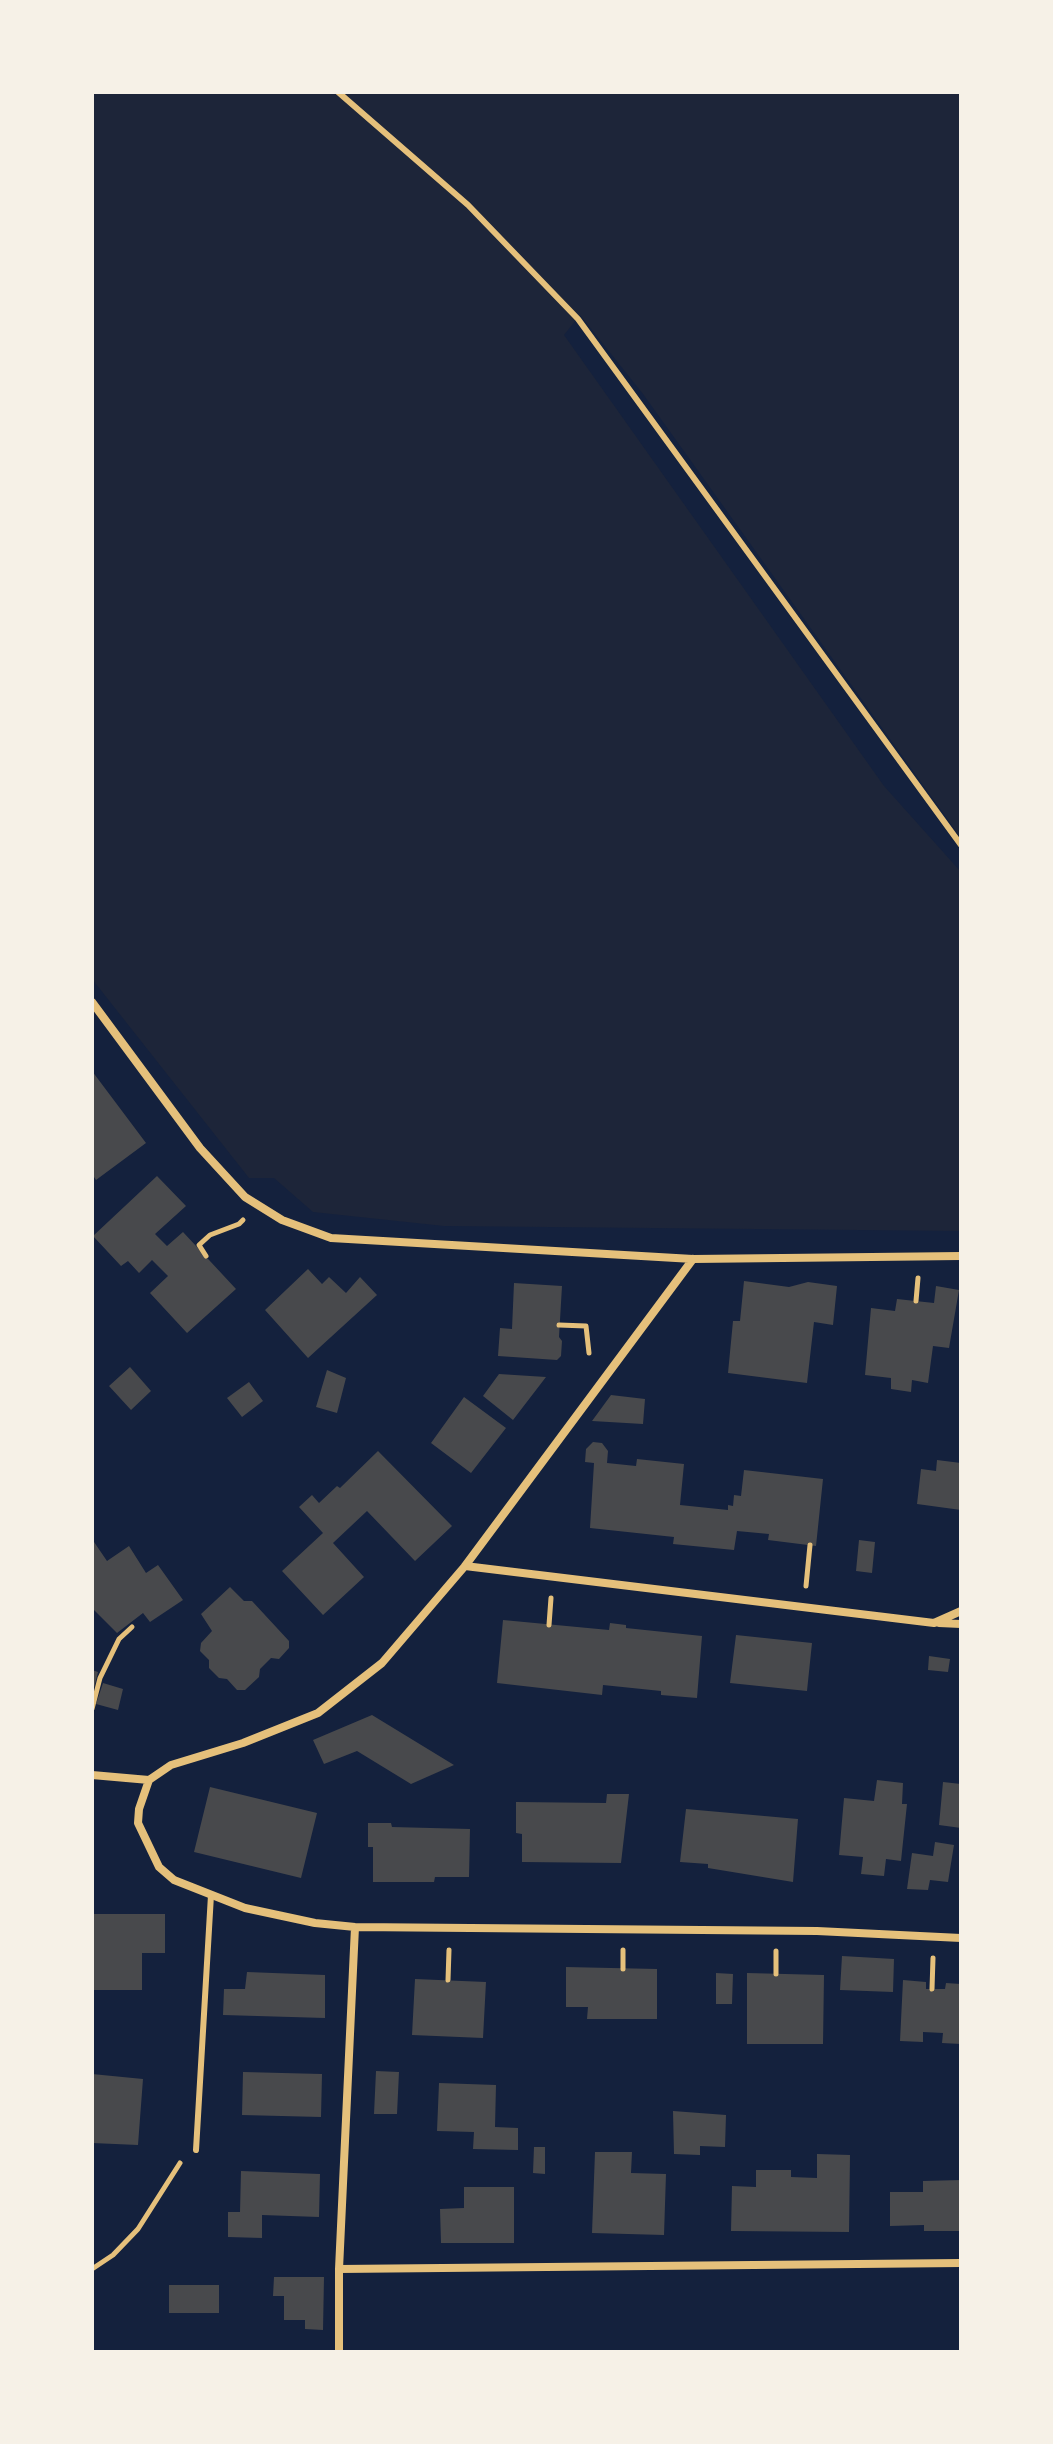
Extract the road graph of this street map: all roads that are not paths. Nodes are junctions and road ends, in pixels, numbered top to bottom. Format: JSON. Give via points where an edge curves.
{"nodes":[{"id":1,"x":338,"y":92,"type":"edge"},
{"id":2,"x":961,"y":845,"type":"edge"},
{"id":3,"x":92,"y":1002,"type":"edge"},
{"id":4,"x":961,"y":1256,"type":"edge"},
{"id":5,"x":693,"y":1259,"type":"junction"},
{"id":6,"x":465,"y":1566,"type":"junction"},
{"id":7,"x":961,"y":1611,"type":"edge"},
{"id":8,"x":934,"y":1623,"type":"junction"},
{"id":9,"x":961,"y":1624,"type":"edge"},
{"id":10,"x":92,"y":1775,"type":"edge"},
{"id":11,"x":149,"y":1780,"type":"junction"},
{"id":12,"x":211,"y":1895,"type":"junction"},
{"id":13,"x":355,"y":1927,"type":"junction"},
{"id":14,"x":961,"y":1938,"type":"edge"},
{"id":15,"x":196,"y":2150,"type":"road end"},
{"id":16,"x":961,"y":2263,"type":"edge"},
{"id":17,"x":339,"y":2269,"type":"junction"},
{"id":18,"x":339,"y":2352,"type":"edge"}],
"edges":[{"from":1,"to":2,"type":"lane","via":[[468,205],[578,319]]},
{"from":3,"to":5,"type":"street","via":[[200,1148],[241,1192],[282,1220],[331,1238]]},
{"from":4,"to":5,"type":"street"},
{"from":5,"to":6,"type":"street"},
{"from":6,"to":8,"type":"street"},
{"from":6,"to":11,"type":"street","via":[[382,1663],[318,1713],[171,1765]]},
{"from":7,"to":8,"type":"street"},
{"from":8,"to":9,"type":"street"},
{"from":10,"to":11,"type":"street"},
{"from":11,"to":12,"type":"street","via":[[138,1823],[159,1867],[174,1880]]},
{"from":12,"to":13,"type":"street","via":[[245,1908]]},
{"from":12,"to":15,"type":"lane"},
{"from":13,"to":14,"type":"street","via":[[755,1929]]},
{"from":13,"to":17,"type":"street"},
{"from":16,"to":17,"type":"street"},
{"from":17,"to":18,"type":"street"}]}
